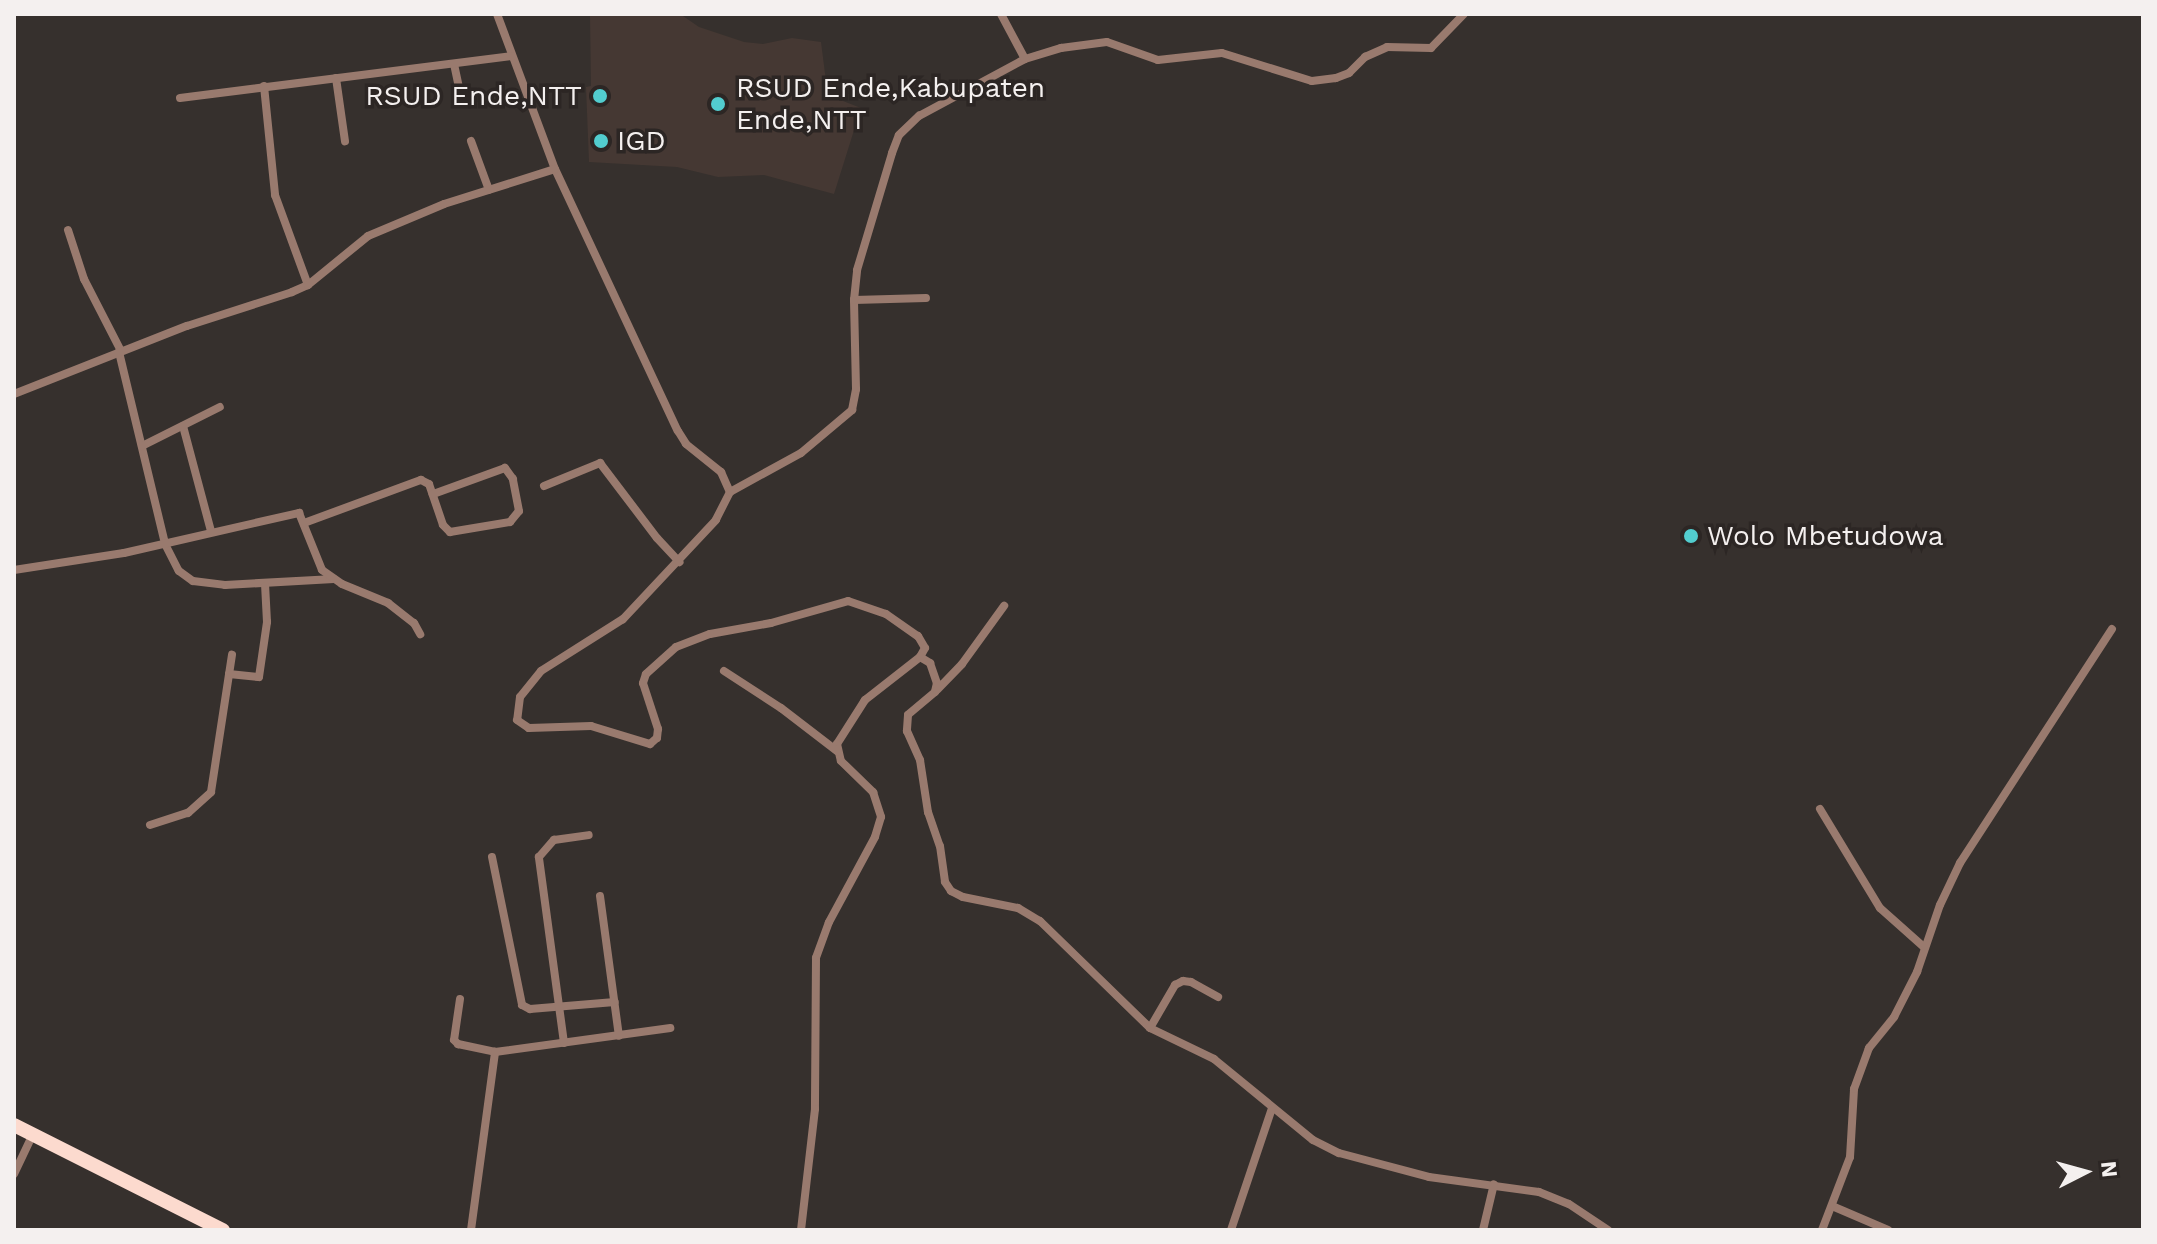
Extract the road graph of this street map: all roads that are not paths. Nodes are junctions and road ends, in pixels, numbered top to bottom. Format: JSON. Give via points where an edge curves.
{"nodes":[{"id":1,"x":497,"y":14,"type":"edge"},
{"id":2,"x":1001,"y":14,"type":"edge"},
{"id":3,"x":1464,"y":14,"type":"edge"},
{"id":4,"x":511,"y":56,"type":"junction"},
{"id":5,"x":1025,"y":59,"type":"junction"},
{"id":6,"x":454,"y":64,"type":"junction"},
{"id":7,"x":336,"y":78,"type":"junction"},
{"id":8,"x":264,"y":86,"type":"junction"},
{"id":9,"x":459,"y":88,"type":"dead end"},
{"id":10,"x":180,"y":98,"type":"dead end"},
{"id":11,"x":345,"y":141,"type":"dead end"},
{"id":12,"x":471,"y":141,"type":"dead end"},
{"id":13,"x":555,"y":169,"type":"junction"},
{"id":14,"x":489,"y":190,"type":"junction"},
{"id":15,"x":68,"y":230,"type":"dead end"},
{"id":16,"x":308,"y":285,"type":"junction"},
{"id":17,"x":926,"y":298,"type":"dead end"},
{"id":18,"x":854,"y":300,"type":"junction"},
{"id":19,"x":120,"y":352,"type":"junction"},
{"id":20,"x":14,"y":394,"type":"edge"},
{"id":21,"x":220,"y":407,"type":"dead end"},
{"id":22,"x":183,"y":426,"type":"junction"},
{"id":23,"x":142,"y":446,"type":"junction"},
{"id":24,"x":544,"y":486,"type":"dead end"},
{"id":25,"x":730,"y":492,"type":"junction"},
{"id":26,"x":433,"y":494,"type":"junction"},
{"id":27,"x":304,"y":523,"type":"junction"},
{"id":28,"x":211,"y":531,"type":"junction"},
{"id":29,"x":165,"y":544,"type":"junction"},
{"id":30,"x":679,"y":562,"type":"junction"},
{"id":31,"x":14,"y":570,"type":"edge"},
{"id":32,"x":334,"y":579,"type":"junction"},
{"id":33,"x":265,"y":586,"type":"junction"},
{"id":34,"x":1004,"y":606,"type":"dead end"},
{"id":35,"x":2112,"y":629,"type":"dead end"},
{"id":36,"x":420,"y":634,"type":"dead end"},
{"id":37,"x":232,"y":655,"type":"dead end"},
{"id":38,"x":920,"y":657,"type":"junction"},
{"id":39,"x":724,"y":671,"type":"dead end"},
{"id":40,"x":229,"y":674,"type":"junction"},
{"id":41,"x":935,"y":692,"type":"junction"},
{"id":42,"x":837,"y":751,"type":"junction"},
{"id":43,"x":1820,"y":809,"type":"dead end"},
{"id":44,"x":150,"y":825,"type":"dead end"},
{"id":45,"x":589,"y":835,"type":"dead end"},
{"id":46,"x":492,"y":857,"type":"dead end"},
{"id":47,"x":600,"y":896,"type":"dead end"},
{"id":48,"x":1924,"y":947,"type":"junction"},
{"id":49,"x":1218,"y":997,"type":"dead end"},
{"id":50,"x":460,"y":999,"type":"dead end"},
{"id":51,"x":615,"y":1002,"type":"junction"},
{"id":52,"x":561,"y":1007,"type":"junction"},
{"id":53,"x":670,"y":1028,"type":"dead end"},
{"id":54,"x":1150,"y":1028,"type":"junction"},
{"id":55,"x":619,"y":1036,"type":"junction"},
{"id":56,"x":564,"y":1043,"type":"junction"},
{"id":57,"x":495,"y":1052,"type":"junction"},
{"id":58,"x":1272,"y":1108,"type":"junction"},
{"id":59,"x":14,"y":1125,"type":"edge"},
{"id":60,"x":33,"y":1134,"type":"junction"},
{"id":61,"x":14,"y":1174,"type":"edge"},
{"id":62,"x":1494,"y":1184,"type":"junction"},
{"id":63,"x":1832,"y":1206,"type":"junction"},
{"id":64,"x":223,"y":1230,"type":"edge"},
{"id":65,"x":471,"y":1230,"type":"edge"},
{"id":66,"x":801,"y":1230,"type":"edge"},
{"id":67,"x":1231,"y":1230,"type":"edge"},
{"id":68,"x":1483,"y":1230,"type":"edge"},
{"id":69,"x":1608,"y":1230,"type":"edge"},
{"id":70,"x":1822,"y":1230,"type":"edge"},
{"id":71,"x":1888,"y":1230,"type":"edge"}],
"edges":[{"from":1,"to":4,"type":"street"},
{"from":2,"to":5,"type":"street"},
{"from":3,"to":5,"type":"street","via":[[1431,48],[1387,47],[1365,57],[1349,73],[1312,81],[1222,53],[1161,61],[1107,42]]},
{"from":4,"to":6,"type":"street"},
{"from":4,"to":13,"type":"street"},
{"from":5,"to":18,"type":"street","via":[[919,116],[899,135],[857,270]]},
{"from":6,"to":7,"type":"street"},
{"from":6,"to":9,"type":"street"},
{"from":7,"to":8,"type":"street"},
{"from":7,"to":11,"type":"street"},
{"from":8,"to":10,"type":"street"},
{"from":8,"to":16,"type":"street","via":[[275,195]]},
{"from":12,"to":14,"type":"street"},
{"from":13,"to":14,"type":"street"},
{"from":13,"to":25,"type":"street","via":[[678,431],[721,472]]},
{"from":14,"to":16,"type":"street","via":[[368,236]]},
{"from":15,"to":19,"type":"street","via":[[84,279]]},
{"from":16,"to":19,"type":"street"},
{"from":17,"to":18,"type":"street"},
{"from":18,"to":25,"type":"street","via":[[852,410],[801,453]]},
{"from":19,"to":20,"type":"street"},
{"from":19,"to":23,"type":"street"},
{"from":21,"to":22,"type":"street"},
{"from":22,"to":23,"type":"street"},
{"from":22,"to":28,"type":"street"},
{"from":23,"to":29,"type":"street"},
{"from":24,"to":30,"type":"street","via":[[600,463]]},
{"from":25,"to":30,"type":"street","via":[[716,520]]},
{"from":26,"to":26,"type":"street","via":[[450,532],[510,522],[519,511],[513,479],[505,468]]},
{"from":26,"to":27,"type":"street","via":[[425,481],[414,482]]},
{"from":27,"to":28,"type":"street","via":[[294,512]]},
{"from":27,"to":32,"type":"street","via":[[314,558]]},
{"from":28,"to":29,"type":"street"},
{"from":29,"to":31,"type":"street"},
{"from":29,"to":33,"type":"street","via":[[179,571],[193,581]]},
{"from":30,"to":38,"type":"street","via":[[612,628],[541,671],[516,705],[521,726],[591,726],[650,744],[658,729],[643,683],[676,647],[848,601],[886,614],[918,636],[925,648]]},
{"from":32,"to":33,"type":"street"},
{"from":32,"to":36,"type":"street","via":[[388,603]]},
{"from":33,"to":40,"type":"street","via":[[267,622],[259,677]]},
{"from":34,"to":41,"type":"street"},
{"from":35,"to":48,"type":"street","via":[[1960,863]]},
{"from":37,"to":40,"type":"street"},
{"from":38,"to":41,"type":"street","via":[[935,671]]},
{"from":38,"to":42,"type":"street","via":[[865,700],[839,738]]},
{"from":39,"to":42,"type":"street"},
{"from":40,"to":44,"type":"street","via":[[208,797],[188,813]]},
{"from":41,"to":54,"type":"street","via":[[908,715],[907,731],[920,760],[945,882],[963,897],[1018,908],[1040,921]]},
{"from":42,"to":66,"type":"street","via":[[873,792],[881,817],[816,958],[815,1109]]},
{"from":43,"to":48,"type":"street","via":[[1880,908]]},
{"from":45,"to":52,"type":"street","via":[[554,840],[539,857]]},
{"from":46,"to":52,"type":"street","via":[[521,1001],[530,1009]]},
{"from":47,"to":51,"type":"street"},
{"from":48,"to":63,"type":"street","via":[[1917,972],[1867,1053],[1854,1089],[1850,1157]]},
{"from":49,"to":54,"type":"street","via":[[1183,981],[1175,985]]},
{"from":50,"to":57,"type":"street","via":[[454,1040]]},
{"from":51,"to":52,"type":"street"},
{"from":51,"to":55,"type":"street"},
{"from":52,"to":56,"type":"street"},
{"from":53,"to":55,"type":"street"},
{"from":54,"to":58,"type":"street","via":[[1214,1059]]},
{"from":55,"to":56,"type":"street"},
{"from":56,"to":57,"type":"street"},
{"from":57,"to":65,"type":"street"},
{"from":58,"to":62,"type":"street","via":[[1313,1140],[1367,1163],[1462,1183]]},
{"from":58,"to":67,"type":"street"},
{"from":59,"to":60,"type":"highway"},
{"from":60,"to":61,"type":"street"},
{"from":60,"to":64,"type":"highway"},
{"from":62,"to":68,"type":"street"},
{"from":62,"to":69,"type":"street","via":[[1569,1204]]},
{"from":63,"to":70,"type":"street"},
{"from":63,"to":71,"type":"street"}]}
